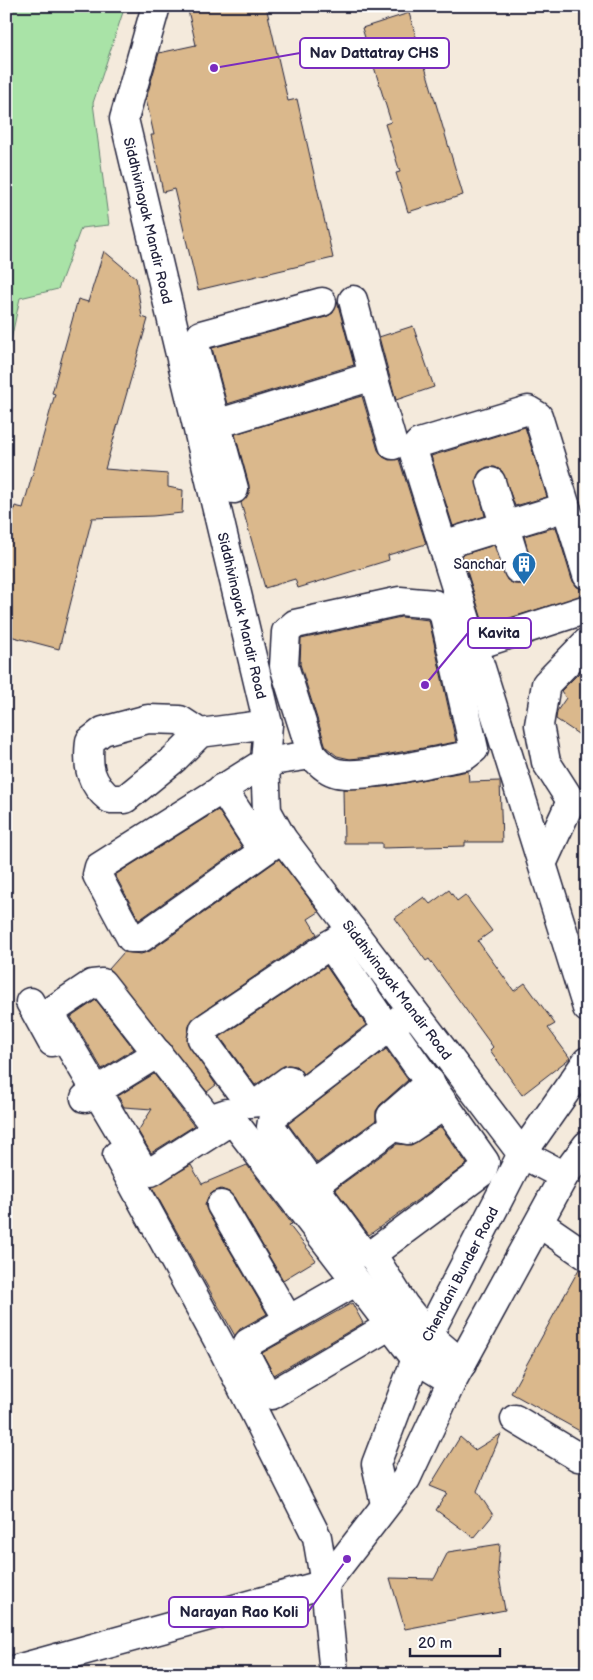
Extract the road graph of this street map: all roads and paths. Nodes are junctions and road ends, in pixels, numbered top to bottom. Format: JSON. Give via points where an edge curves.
{"nodes":[{"id":1,"x":156,"y":6,"type":"edge"},
{"id":2,"x":354,"y":300,"type":"dead end"},
{"id":3,"x":322,"y":302,"type":"dead end"},
{"id":4,"x":373,"y":376,"type":"junction"},
{"id":5,"x":207,"y":427,"type":"junction"},
{"id":6,"x":393,"y":445,"type":"dead end"},
{"id":7,"x":492,"y":482,"type":"dead end"},
{"id":8,"x":234,"y":489,"type":"dead end"},
{"id":9,"x":566,"y":507,"type":"junction"},
{"id":10,"x":505,"y":526,"type":"junction"},
{"id":11,"x":443,"y":545,"type":"junction"},
{"id":12,"x":518,"y":570,"type":"dead end"},
{"id":13,"x":587,"y":575,"type":"edge"},
{"id":14,"x":587,"y":609,"type":"edge"},
{"id":15,"x":587,"y":642,"type":"edge"},
{"id":16,"x":474,"y":646,"type":"junction"},
{"id":17,"x":268,"y":724,"type":"junction"},
{"id":18,"x":200,"y":732,"type":"dead end"},
{"id":19,"x":312,"y":755,"type":"junction"},
{"id":20,"x":266,"y":762,"type":"junction"},
{"id":21,"x":222,"y":788,"type":"junction"},
{"id":22,"x":579,"y":802,"type":"edge"},
{"id":23,"x":272,"y":844,"type":"junction"},
{"id":24,"x":543,"y":862,"type":"junction"},
{"id":25,"x":341,"y":937,"type":"junction"},
{"id":26,"x":30,"y":1002,"type":"dead end"},
{"id":27,"x":408,"y":1003,"type":"junction"},
{"id":28,"x":587,"y":1008,"type":"edge"},
{"id":29,"x":384,"y":1021,"type":"junction"},
{"id":30,"x":158,"y":1053,"type":"junction"},
{"id":31,"x":68,"y":1056,"type":"junction"},
{"id":32,"x":587,"y":1061,"type":"edge"},
{"id":33,"x":430,"y":1082,"type":"junction"},
{"id":34,"x":91,"y":1094,"type":"junction"},
{"id":35,"x":445,"y":1105,"type":"junction"},
{"id":36,"x":232,"y":1120,"type":"junction"},
{"id":37,"x":393,"y":1127,"type":"junction"},
{"id":38,"x":587,"y":1144,"type":"edge"},
{"id":39,"x":522,"y":1154,"type":"junction"},
{"id":40,"x":564,"y":1176,"type":"junction"},
{"id":41,"x":314,"y":1185,"type":"junction"},
{"id":42,"x":154,"y":1205,"type":"dead end"},
{"id":43,"x":222,"y":1205,"type":"dead end"},
{"id":44,"x":539,"y":1223,"type":"junction"},
{"id":45,"x":372,"y":1254,"type":"junction"},
{"id":46,"x":587,"y":1256,"type":"edge"},
{"id":47,"x":355,"y":1282,"type":"junction"},
{"id":48,"x":288,"y":1319,"type":"junction"},
{"id":49,"x":389,"y":1326,"type":"junction"},
{"id":50,"x":428,"y":1335,"type":"junction"},
{"id":51,"x":220,"y":1344,"type":"junction"},
{"id":52,"x":416,"y":1359,"type":"junction"},
{"id":53,"x":457,"y":1372,"type":"junction"},
{"id":54,"x":515,"y":1419,"type":"dead end"},
{"id":55,"x":587,"y":1452,"type":"edge"},
{"id":56,"x":386,"y":1504,"type":"junction"},
{"id":57,"x":325,"y":1584,"type":"junction"},
{"id":58,"x":6,"y":1672,"type":"edge"},
{"id":59,"x":334,"y":1674,"type":"edge"}],
"edges":[{"from":1,"to":5,"type":"street","name":"Siddhivinayak Mandir Road","via":[[124,119]]},
{"from":2,"to":4,"type":"street"},
{"from":3,"to":5,"type":"street","via":[[201,335],[195,345]]},
{"from":4,"to":5,"type":"street"},
{"from":4,"to":6,"type":"street"},
{"from":5,"to":8,"type":"street"},
{"from":5,"to":17,"type":"street","name":"Siddhivinayak Mandir Road"},
{"from":7,"to":10,"type":"street"},
{"from":9,"to":10,"type":"street"},
{"from":9,"to":11,"type":"street","via":[[538,416],[528,410],[419,443],[413,450]]},
{"from":9,"to":13,"type":"street"},
{"from":10,"to":11,"type":"street"},
{"from":10,"to":12,"type":"street"},
{"from":11,"to":16,"type":"street"},
{"from":14,"to":16,"type":"street"},
{"from":15,"to":22,"type":"street","via":[[546,684],[539,725],[546,762]]},
{"from":16,"to":24,"type":"street"},
{"from":17,"to":18,"type":"street"},
{"from":17,"to":20,"type":"street","name":"Siddhivinayak Mandir Road"},
{"from":19,"to":19,"type":"street","via":[[336,773],[363,774],[464,756],[474,749],[443,611],[434,604],[400,602],[296,624],[286,632],[284,666]]},
{"from":19,"to":20,"type":"street"},
{"from":20,"to":21,"type":"street"},
{"from":20,"to":23,"type":"street","name":"Siddhivinayak Mandir Road","via":[[267,811]]},
{"from":21,"to":23,"type":"street"},
{"from":21,"to":23,"type":"street","via":[[99,867],[98,875],[132,938],[141,938]]},
{"from":22,"to":24,"type":"street"},
{"from":23,"to":25,"type":"street","name":"Siddhivinayak Mandir Road"},
{"from":24,"to":28,"type":"street"},
{"from":25,"to":27,"type":"street","name":"Siddhivinayak Mandir Road"},
{"from":25,"to":29,"type":"street"},
{"from":25,"to":29,"type":"street","via":[[204,1029],[202,1039],[249,1103],[259,1102]]},
{"from":26,"to":31,"type":"street"},
{"from":27,"to":29,"type":"street"},
{"from":27,"to":39,"type":"street","name":"Siddhivinayak Mandir Road"},
{"from":29,"to":33,"type":"street"},
{"from":29,"to":41,"type":"street","via":[[273,1116],[271,1127]]},
{"from":30,"to":31,"type":"street","via":[[102,983],[92,984],[53,1010]]},
{"from":30,"to":34,"type":"street"},
{"from":30,"to":36,"type":"street","via":[[209,1119],[227,1113]]},
{"from":31,"to":34,"type":"street"},
{"from":32,"to":39,"type":"street","name":"Chendani Bunder Road"},
{"from":33,"to":35,"type":"street"},
{"from":33,"to":37,"type":"street","via":[[391,1116]]},
{"from":34,"to":36,"type":"street","via":[[143,1170],[151,1172]]},
{"from":34,"to":51,"type":"street"},
{"from":35,"to":37,"type":"street","via":[[408,1130]]},
{"from":35,"to":45,"type":"street","via":[[485,1162],[482,1172]]},
{"from":36,"to":47,"type":"street"},
{"from":37,"to":41,"type":"street"},
{"from":38,"to":40,"type":"street"},
{"from":39,"to":40,"type":"street"},
{"from":39,"to":50,"type":"street","name":"Chendani Bunder Road"},
{"from":40,"to":44,"type":"street"},
{"from":41,"to":45,"type":"street","via":[[362,1252]]},
{"from":42,"to":51,"type":"street","via":[[229,1336]]},
{"from":43,"to":48,"type":"street"},
{"from":44,"to":46,"type":"street"},
{"from":44,"to":53,"type":"street"},
{"from":45,"to":50,"type":"street","via":[[404,1305]]},
{"from":47,"to":48,"type":"street"},
{"from":47,"to":49,"type":"street"},
{"from":48,"to":49,"type":"street","via":[[248,1343],[245,1353],[266,1393],[272,1394]]},
{"from":49,"to":52,"type":"street"},
{"from":50,"to":52,"type":"street","name":"Chendani Bunder Road"},
{"from":50,"to":53,"type":"street"},
{"from":51,"to":57,"type":"street","via":[[317,1537]]},
{"from":52,"to":53,"type":"street"},
{"from":52,"to":56,"type":"street","name":"Chendani Bunder Road","via":[[376,1464]]},
{"from":53,"to":56,"type":"street","via":[[406,1479]]},
{"from":54,"to":55,"type":"street","via":[[578,1457]]},
{"from":56,"to":57,"type":"street"},
{"from":57,"to":58,"type":"street"},
{"from":57,"to":59,"type":"street"}]}
